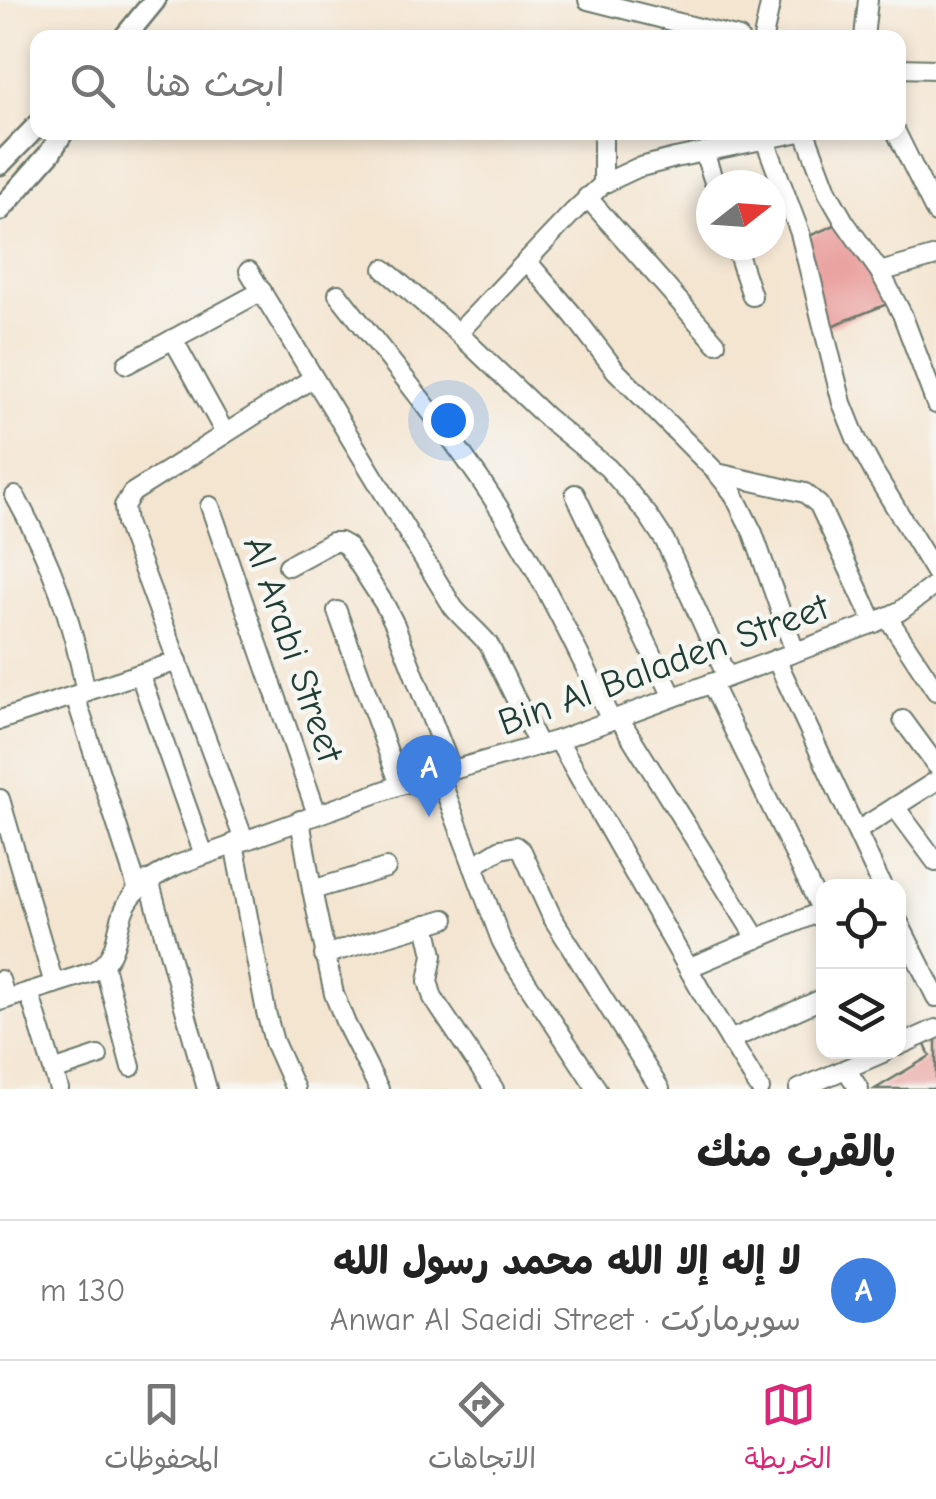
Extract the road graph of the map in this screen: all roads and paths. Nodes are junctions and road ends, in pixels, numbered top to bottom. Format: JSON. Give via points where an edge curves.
{"nodes":[{"id":1,"x":155,"y":0,"type":"edge"},
{"id":2,"x":588,"y":0,"type":"edge"},
{"id":3,"x":672,"y":0,"type":"edge"},
{"id":4,"x":771,"y":0,"type":"edge"},
{"id":5,"x":868,"y":0,"type":"edge"},
{"id":6,"x":668,"y":20,"type":"junction"},
{"id":7,"x":131,"y":30,"type":"edge"},
{"id":8,"x":707,"y":30,"type":"edge"},
{"id":9,"x":765,"y":30,"type":"edge"},
{"id":10,"x":865,"y":30,"type":"edge"},
{"id":11,"x":906,"y":69,"type":"edge"},
{"id":12,"x":934,"y":74,"type":"edge"},
{"id":13,"x":30,"y":132,"type":"edge"},
{"id":14,"x":58,"y":140,"type":"edge"},
{"id":15,"x":603,"y":140,"type":"edge"},
{"id":16,"x":766,"y":140,"type":"joint"},
{"id":17,"x":805,"y":140,"type":"edge"},
{"id":18,"x":900,"y":140,"type":"edge"},
{"id":19,"x":704,"y":152,"type":"junction"},
{"id":20,"x":0,"y":164,"type":"edge"},
{"id":21,"x":710,"y":170,"type":"edge"},
{"id":22,"x":603,"y":184,"type":"junction"},
{"id":23,"x":587,"y":197,"type":"junction"},
{"id":24,"x":0,"y":210,"type":"edge"},
{"id":25,"x":936,"y":212,"type":"edge"},
{"id":26,"x":936,"y":256,"type":"edge"},
{"id":27,"x":527,"y":260,"type":"junction"},
{"id":28,"x":740,"y":260,"type":"edge"},
{"id":29,"x":384,"y":269,"type":"dead end"},
{"id":30,"x":249,"y":271,"type":"dead end"},
{"id":31,"x":880,"y":272,"type":"junction"},
{"id":32,"x":262,"y":291,"type":"junction"},
{"id":33,"x":338,"y":294,"type":"dead end"},
{"id":34,"x":752,"y":296,"type":"dead end"},
{"id":35,"x":458,"y":332,"type":"junction"},
{"id":36,"x":173,"y":339,"type":"junction"},
{"id":37,"x":716,"y":343,"type":"dead end"},
{"id":38,"x":127,"y":364,"type":"dead end"},
{"id":39,"x":314,"y":378,"type":"junction"},
{"id":40,"x":936,"y":404,"type":"edge"},
{"id":41,"x":225,"y":434,"type":"junction"},
{"id":42,"x":717,"y":473,"type":"junction"},
{"id":43,"x":575,"y":494,"type":"dead end"},
{"id":44,"x":15,"y":496,"type":"dead end"},
{"id":45,"x":210,"y":506,"type":"dead end"},
{"id":46,"x":288,"y":566,"type":"dead end"},
{"id":47,"x":936,"y":574,"type":"edge"},
{"id":48,"x":936,"y":584,"type":"edge"},
{"id":49,"x":337,"y":612,"type":"dead end"},
{"id":50,"x":881,"y":621,"type":"junction"},
{"id":51,"x":795,"y":652,"type":"junction"},
{"id":52,"x":776,"y":659,"type":"junction"},
{"id":53,"x":178,"y":661,"type":"junction"},
{"id":54,"x":140,"y":675,"type":"junction"},
{"id":55,"x":719,"y":680,"type":"junction"},
{"id":56,"x":936,"y":691,"type":"edge"},
{"id":57,"x":80,"y":694,"type":"junction"},
{"id":58,"x":673,"y":697,"type":"junction"},
{"id":59,"x":1,"y":716,"type":"edge"},
{"id":60,"x":615,"y":719,"type":"junction"},
{"id":61,"x":903,"y":720,"type":"dead end"},
{"id":62,"x":558,"y":740,"type":"junction"},
{"id":63,"x":539,"y":746,"type":"junction"},
{"id":64,"x":936,"y":765,"type":"edge"},
{"id":65,"x":445,"y":773,"type":"junction"},
{"id":66,"x":936,"y":781,"type":"edge"},
{"id":67,"x":400,"y":785,"type":"junction"},
{"id":68,"x":0,"y":799,"type":"edge"},
{"id":69,"x":895,"y":807,"type":"junction"},
{"id":70,"x":308,"y":817,"type":"junction"},
{"id":71,"x":857,"y":831,"type":"junction"},
{"id":72,"x":239,"y":842,"type":"junction"},
{"id":73,"x":204,"y":855,"type":"junction"},
{"id":74,"x":934,"y":857,"type":"edge"},
{"id":75,"x":472,"y":866,"type":"junction"},
{"id":76,"x":386,"y":868,"type":"dead end"},
{"id":77,"x":879,"y":879,"type":"edge"},
{"id":78,"x":143,"y":885,"type":"junction"},
{"id":79,"x":312,"y":890,"type":"junction"},
{"id":80,"x":816,"y":897,"type":"edge"},
{"id":81,"x":816,"y":916,"type":"edge"},
{"id":82,"x":906,"y":937,"type":"edge"},
{"id":83,"x":756,"y":939,"type":"junction"},
{"id":84,"x":324,"y":955,"type":"junction"},
{"id":85,"x":104,"y":966,"type":"junction"},
{"id":86,"x":688,"y":968,"type":"junction"},
{"id":87,"x":0,"y":980,"type":"edge"},
{"id":88,"x":54,"y":984,"type":"junction"},
{"id":89,"x":29,"y":992,"type":"junction"},
{"id":90,"x":936,"y":996,"type":"edge"},
{"id":91,"x":3,"y":1000,"type":"edge"},
{"id":92,"x":816,"y":1002,"type":"edge"},
{"id":93,"x":936,"y":1029,"type":"edge"},
{"id":94,"x":730,"y":1040,"type":"junction"},
{"id":95,"x":906,"y":1042,"type":"edge"},
{"id":96,"x":98,"y":1056,"type":"dead end"},
{"id":97,"x":869,"y":1059,"type":"edge"},
{"id":98,"x":131,"y":1067,"type":"dead end"},
{"id":99,"x":846,"y":1069,"type":"junction"},
{"id":100,"x":56,"y":1080,"type":"edge"},
{"id":101,"x":491,"y":1088,"type":"edge"},
{"id":102,"x":206,"y":1089,"type":"edge"},
{"id":103,"x":295,"y":1089,"type":"edge"},
{"id":104,"x":379,"y":1089,"type":"edge"},
{"id":105,"x":598,"y":1089,"type":"edge"},
{"id":106,"x":660,"y":1089,"type":"edge"},
{"id":107,"x":760,"y":1089,"type":"edge"},
{"id":108,"x":799,"y":1089,"type":"edge"},
{"id":109,"x":860,"y":1089,"type":"edge"}],
"edges":[{"from":1,"to":7,"type":"street"},
{"from":2,"to":6,"type":"street"},
{"from":3,"to":6,"type":"street"},
{"from":4,"to":9,"type":"street"},
{"from":5,"to":10,"type":"street"},
{"from":6,"to":8,"type":"street"},
{"from":11,"to":12,"type":"street"},
{"from":13,"to":20,"type":"street"},
{"from":14,"to":24,"type":"street"},
{"from":15,"to":22,"type":"street"},
{"from":16,"to":19,"type":"street"},
{"from":16,"to":47,"type":"street","via":[[800,233],[842,403],[874,472]]},
{"from":17,"to":31,"type":"street","via":[[844,221]]},
{"from":18,"to":25,"type":"street"},
{"from":19,"to":21,"type":"street"},
{"from":19,"to":22,"type":"street"},
{"from":22,"to":23,"type":"street"},
{"from":23,"to":27,"type":"street"},
{"from":23,"to":37,"type":"street"},
{"from":26,"to":31,"type":"street"},
{"from":27,"to":35,"type":"street"},
{"from":27,"to":42,"type":"street","via":[[630,387]]},
{"from":28,"to":34,"type":"street"},
{"from":29,"to":35,"type":"street"},
{"from":30,"to":32,"type":"street"},
{"from":31,"to":40,"type":"street"},
{"from":32,"to":36,"type":"street"},
{"from":32,"to":39,"type":"street"},
{"from":33,"to":60,"type":"street","via":[[510,526]]},
{"from":35,"to":55,"type":"street","via":[[608,468],[648,515]]},
{"from":36,"to":38,"type":"street"},
{"from":36,"to":41,"type":"street"},
{"from":39,"to":41,"type":"street"},
{"from":39,"to":63,"type":"street","via":[[453,607],[490,645]]},
{"from":41,"to":53,"type":"street","via":[[132,492],[124,506]]},
{"from":42,"to":50,"type":"street","via":[[813,498]]},
{"from":42,"to":51,"type":"street","via":[[744,512]]},
{"from":43,"to":58,"type":"street"},
{"from":44,"to":57,"type":"street","via":[[71,624]]},
{"from":45,"to":70,"type":"street","name":"Al Arabi Street"},
{"from":46,"to":65,"type":"street","via":[[332,542],[347,546],[395,626]]},
{"from":48,"to":50,"type":"street","name":"Bin Al Baladen Street"},
{"from":49,"to":67,"type":"street"},
{"from":50,"to":51,"type":"street","name":"Bin Al Baladen Street"},
{"from":50,"to":56,"type":"street"},
{"from":51,"to":52,"type":"street","name":"Bin Al Baladen Street"},
{"from":52,"to":55,"type":"street","name":"Bin Al Baladen Street"},
{"from":52,"to":71,"type":"street"},
{"from":53,"to":54,"type":"street"},
{"from":53,"to":72,"type":"street"},
{"from":54,"to":57,"type":"street"},
{"from":54,"to":73,"type":"street"},
{"from":55,"to":58,"type":"street","name":"Bin Al Baladen Street"},
{"from":55,"to":80,"type":"street"},
{"from":57,"to":59,"type":"street"},
{"from":57,"to":78,"type":"street"},
{"from":58,"to":60,"type":"street","name":"Bin Al Baladen Street"},
{"from":60,"to":62,"type":"street","name":"Bin Al Baladen Street"},
{"from":60,"to":83,"type":"street"},
{"from":61,"to":64,"type":"street"},
{"from":62,"to":63,"type":"street","name":"Bin Al Baladen Street"},
{"from":62,"to":86,"type":"street"},
{"from":63,"to":65,"type":"street","name":"Bin Al Baladen Street"},
{"from":65,"to":67,"type":"street","name":"Bin Al Baladen Street"},
{"from":65,"to":75,"type":"street"},
{"from":66,"to":69,"type":"street"},
{"from":67,"to":70,"type":"street","name":"Bin Al Baladen Street"},
{"from":68,"to":88,"type":"street"},
{"from":69,"to":71,"type":"street"},
{"from":69,"to":74,"type":"street"},
{"from":70,"to":72,"type":"street","name":"Bin Al Baladen Street"},
{"from":70,"to":79,"type":"street","name":"Al Arabi Street"},
{"from":71,"to":77,"type":"street"},
{"from":72,"to":73,"type":"street","name":"Bin Al Baladen Street"},
{"from":72,"to":103,"type":"street","via":[[266,1012]]},
{"from":73,"to":78,"type":"street","name":"Bin Al Baladen Street"},
{"from":75,"to":105,"type":"street","via":[[510,957]]},
{"from":75,"to":106,"type":"street","via":[[508,846],[522,850],[552,917]]},
{"from":76,"to":79,"type":"street"},
{"from":78,"to":85,"type":"street","via":[[126,905]]},
{"from":78,"to":102,"type":"street"},
{"from":79,"to":84,"type":"street","name":"Al Arabi Street"},
{"from":81,"to":83,"type":"street"},
{"from":82,"to":90,"type":"street"},
{"from":83,"to":86,"type":"street"},
{"from":84,"to":101,"type":"street","via":[[436,921],[432,998]]},
{"from":84,"to":104,"type":"street","name":"Al Arabi Street","via":[[346,1024]]},
{"from":85,"to":88,"type":"street"},
{"from":85,"to":98,"type":"street"},
{"from":86,"to":94,"type":"street"},
{"from":87,"to":91,"type":"street"},
{"from":88,"to":89,"type":"street"},
{"from":89,"to":91,"type":"street"},
{"from":89,"to":100,"type":"street"},
{"from":92,"to":94,"type":"street"},
{"from":93,"to":95,"type":"street"},
{"from":94,"to":107,"type":"street"},
{"from":96,"to":100,"type":"street"},
{"from":97,"to":99,"type":"street"},
{"from":99,"to":108,"type":"street"},
{"from":99,"to":109,"type":"street"}]}
